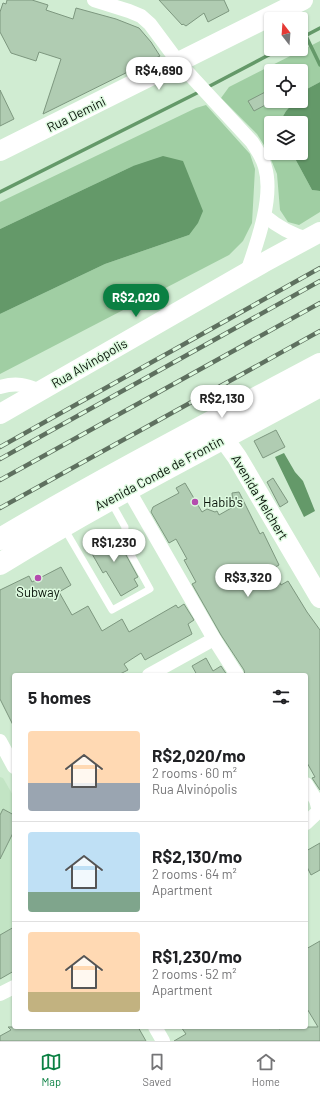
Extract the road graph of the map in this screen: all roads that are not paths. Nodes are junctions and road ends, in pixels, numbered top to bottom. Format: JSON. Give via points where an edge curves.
{"nodes":[{"id":1,"x":94,"y":0,"type":"edge"},
{"id":2,"x":303,"y":0,"type":"edge"},
{"id":3,"x":179,"y":63,"type":"junction"},
{"id":4,"x":0,"y":152,"type":"edge"},
{"id":5,"x":265,"y":216,"type":"junction"},
{"id":6,"x":314,"y":235,"type":"edge"},
{"id":7,"x":247,"y":272,"type":"junction"},
{"id":8,"x":320,"y":364,"type":"edge"},
{"id":9,"x":320,"y":386,"type":"edge"},
{"id":10,"x":0,"y":387,"type":"edge"},
{"id":11,"x":41,"y":391,"type":"junction"},
{"id":12,"x":0,"y":414,"type":"edge"},
{"id":13,"x":203,"y":425,"type":"junction"},
{"id":14,"x":224,"y":439,"type":"junction"},
{"id":15,"x":118,"y":494,"type":"junction"},
{"id":16,"x":63,"y":526,"type":"junction"},
{"id":17,"x":0,"y":540,"type":"edge"},
{"id":18,"x":0,"y":564,"type":"edge"},
{"id":19,"x":320,"y":598,"type":"edge"},
{"id":20,"x":214,"y":639,"type":"junction"},
{"id":21,"x":153,"y":673,"type":"edge"},
{"id":22,"x":236,"y":673,"type":"edge"},
{"id":23,"x":5,"y":750,"type":"edge"},
{"id":24,"x":12,"y":763,"type":"edge"},
{"id":25,"x":308,"y":787,"type":"edge"},
{"id":26,"x":319,"y":811,"type":"edge"},
{"id":27,"x":308,"y":821,"type":"edge"},
{"id":28,"x":12,"y":988,"type":"edge"},
{"id":29,"x":0,"y":994,"type":"edge"},
{"id":30,"x":156,"y":1029,"type":"edge"},
{"id":31,"x":163,"y":1041,"type":"edge"}],
"edges":[{"from":1,"to":3,"type":"street","via":[[141,16]]},
{"from":2,"to":3,"type":"street","name":"Rua Demini"},
{"from":3,"to":4,"type":"street","name":"Rua Demini"},
{"from":3,"to":5,"type":"street","via":[[252,142],[265,166],[268,179]]},
{"from":5,"to":6,"type":"street","via":[[288,233]]},
{"from":5,"to":7,"type":"street"},
{"from":6,"to":7,"type":"street","name":"Rua Alvinópolis"},
{"from":7,"to":11,"type":"street","name":"Rua Alvinópolis"},
{"from":8,"to":13,"type":"highway","name":"Avenida Conde de Frontin"},
{"from":9,"to":14,"type":"highway","name":"Avenida Conde de Frontin"},
{"from":10,"to":11,"type":"street","name":"Rua Alvinópolis","via":[[23,384]]},
{"from":11,"to":12,"type":"street"},
{"from":13,"to":14,"type":"street","name":"Avenida Melchert"},
{"from":13,"to":17,"type":"highway","name":"Avenida Conde de Frontin","via":[[68,499]]},
{"from":14,"to":15,"type":"highway","name":"Avenida Conde de Frontin"},
{"from":14,"to":19,"type":"street","name":"Avenida Melchert"},
{"from":15,"to":16,"type":"highway","name":"Avenida Conde de Frontin"},
{"from":15,"to":16,"type":"lane","via":[[125,527],[124,542],[150,589],[112,610]]},
{"from":15,"to":20,"type":"street"},
{"from":16,"to":18,"type":"highway","name":"Avenida Conde de Frontin"},
{"from":20,"to":21,"type":"street"},
{"from":20,"to":22,"type":"street"},
{"from":23,"to":24,"type":"street"},
{"from":25,"to":26,"type":"street"},
{"from":26,"to":27,"type":"street"},
{"from":28,"to":29,"type":"street"},
{"from":30,"to":31,"type":"street"}]}
